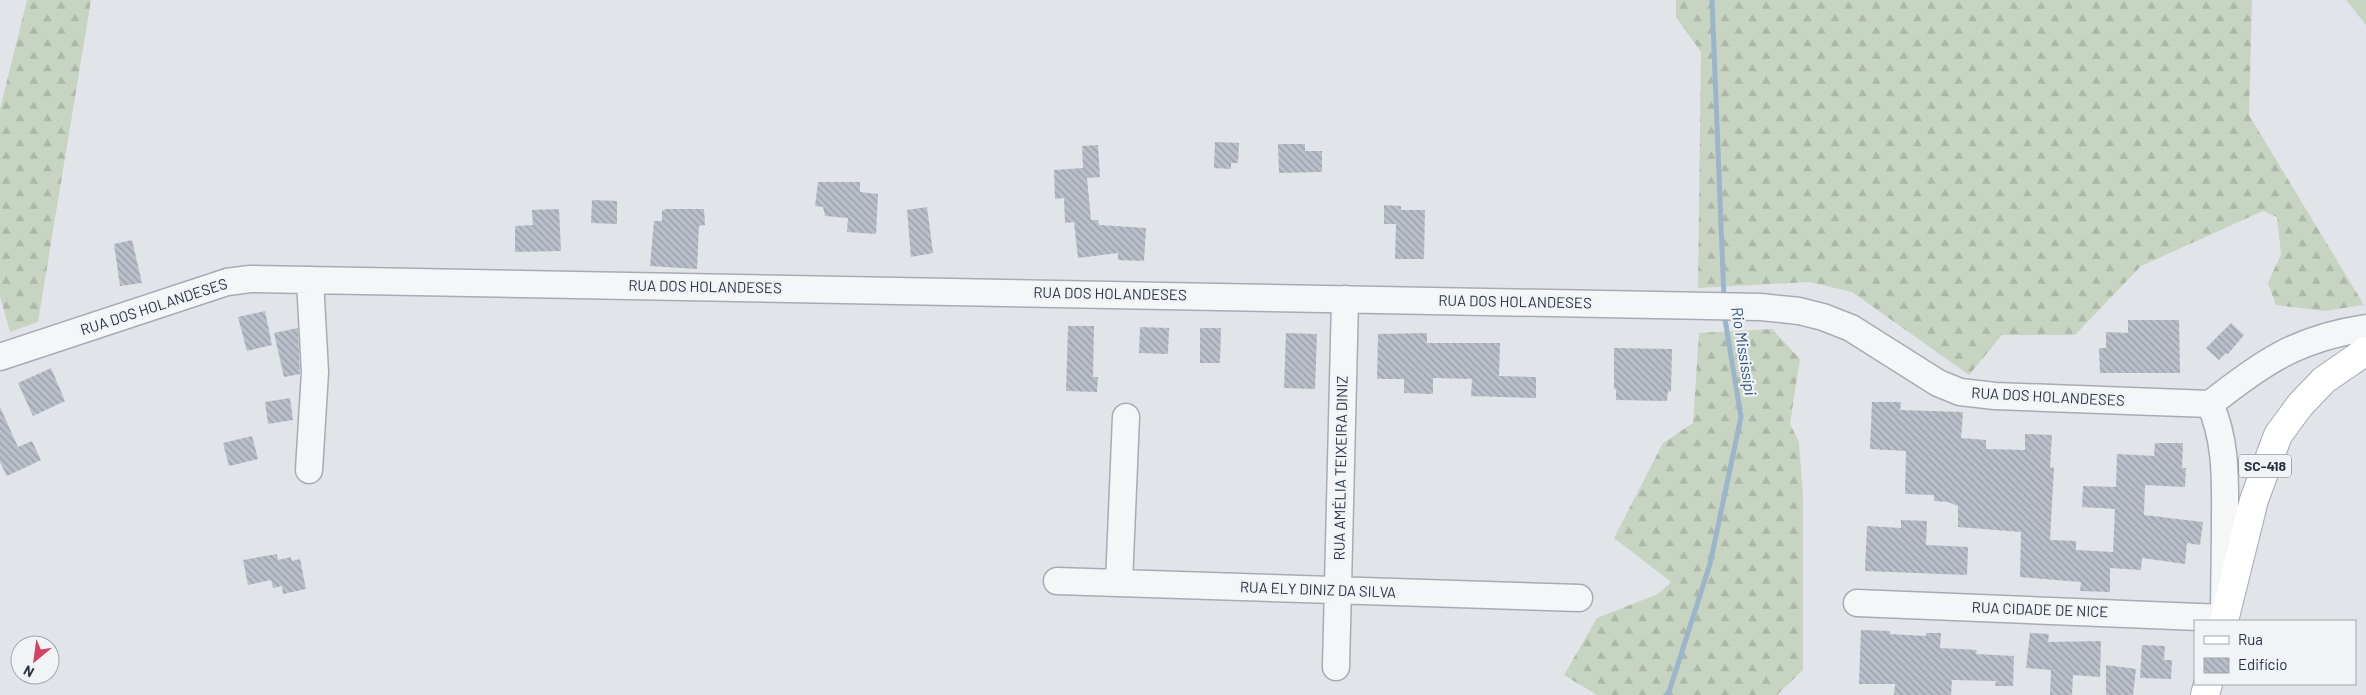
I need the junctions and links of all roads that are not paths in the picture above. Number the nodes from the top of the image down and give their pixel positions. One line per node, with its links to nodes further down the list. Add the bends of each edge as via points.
1 (310, 280): 2 (street, RUA DOS HOLANDESES); 5 (street, RUA DOS HOLANDESES, via 228,282); 8 (street, via 315,372)
2 (1345, 299): 6 (street, RUA DOS HOLANDESES, via 1724,306 1799,311 1851,328 1938,383 1960,392); 11 (street, RUA AMÉLIA TEIXEIRA DINIZ)
3 (2366, 328): 6 (street, via 2334,333 2293,347 2254,369)
4 (2366, 351): 14 (main road, SC-418, via 2324,380 2278,435 2254,500)
5 (0, 357)
6 (2210, 404): 14 (street, via 2218,422 2225,473)
7 (1126, 417): 10 (street)
8 (309, 470)
9 (1057, 581): 10 (street, RUA ELY DINIZ DA SILVA)
10 (1119, 583): 11 (street, RUA ELY DINIZ DA SILVA)
11 (1338, 590): 12 (street, RUA ELY DINIZ DA SILVA); 15 (street, RUA AMÉLIA TEIXEIRA DINIZ)
12 (1579, 598)
13 (1856, 603): 14 (street, RUA CIDADE DE NICE)
14 (2224, 620)
15 (1336, 667)

